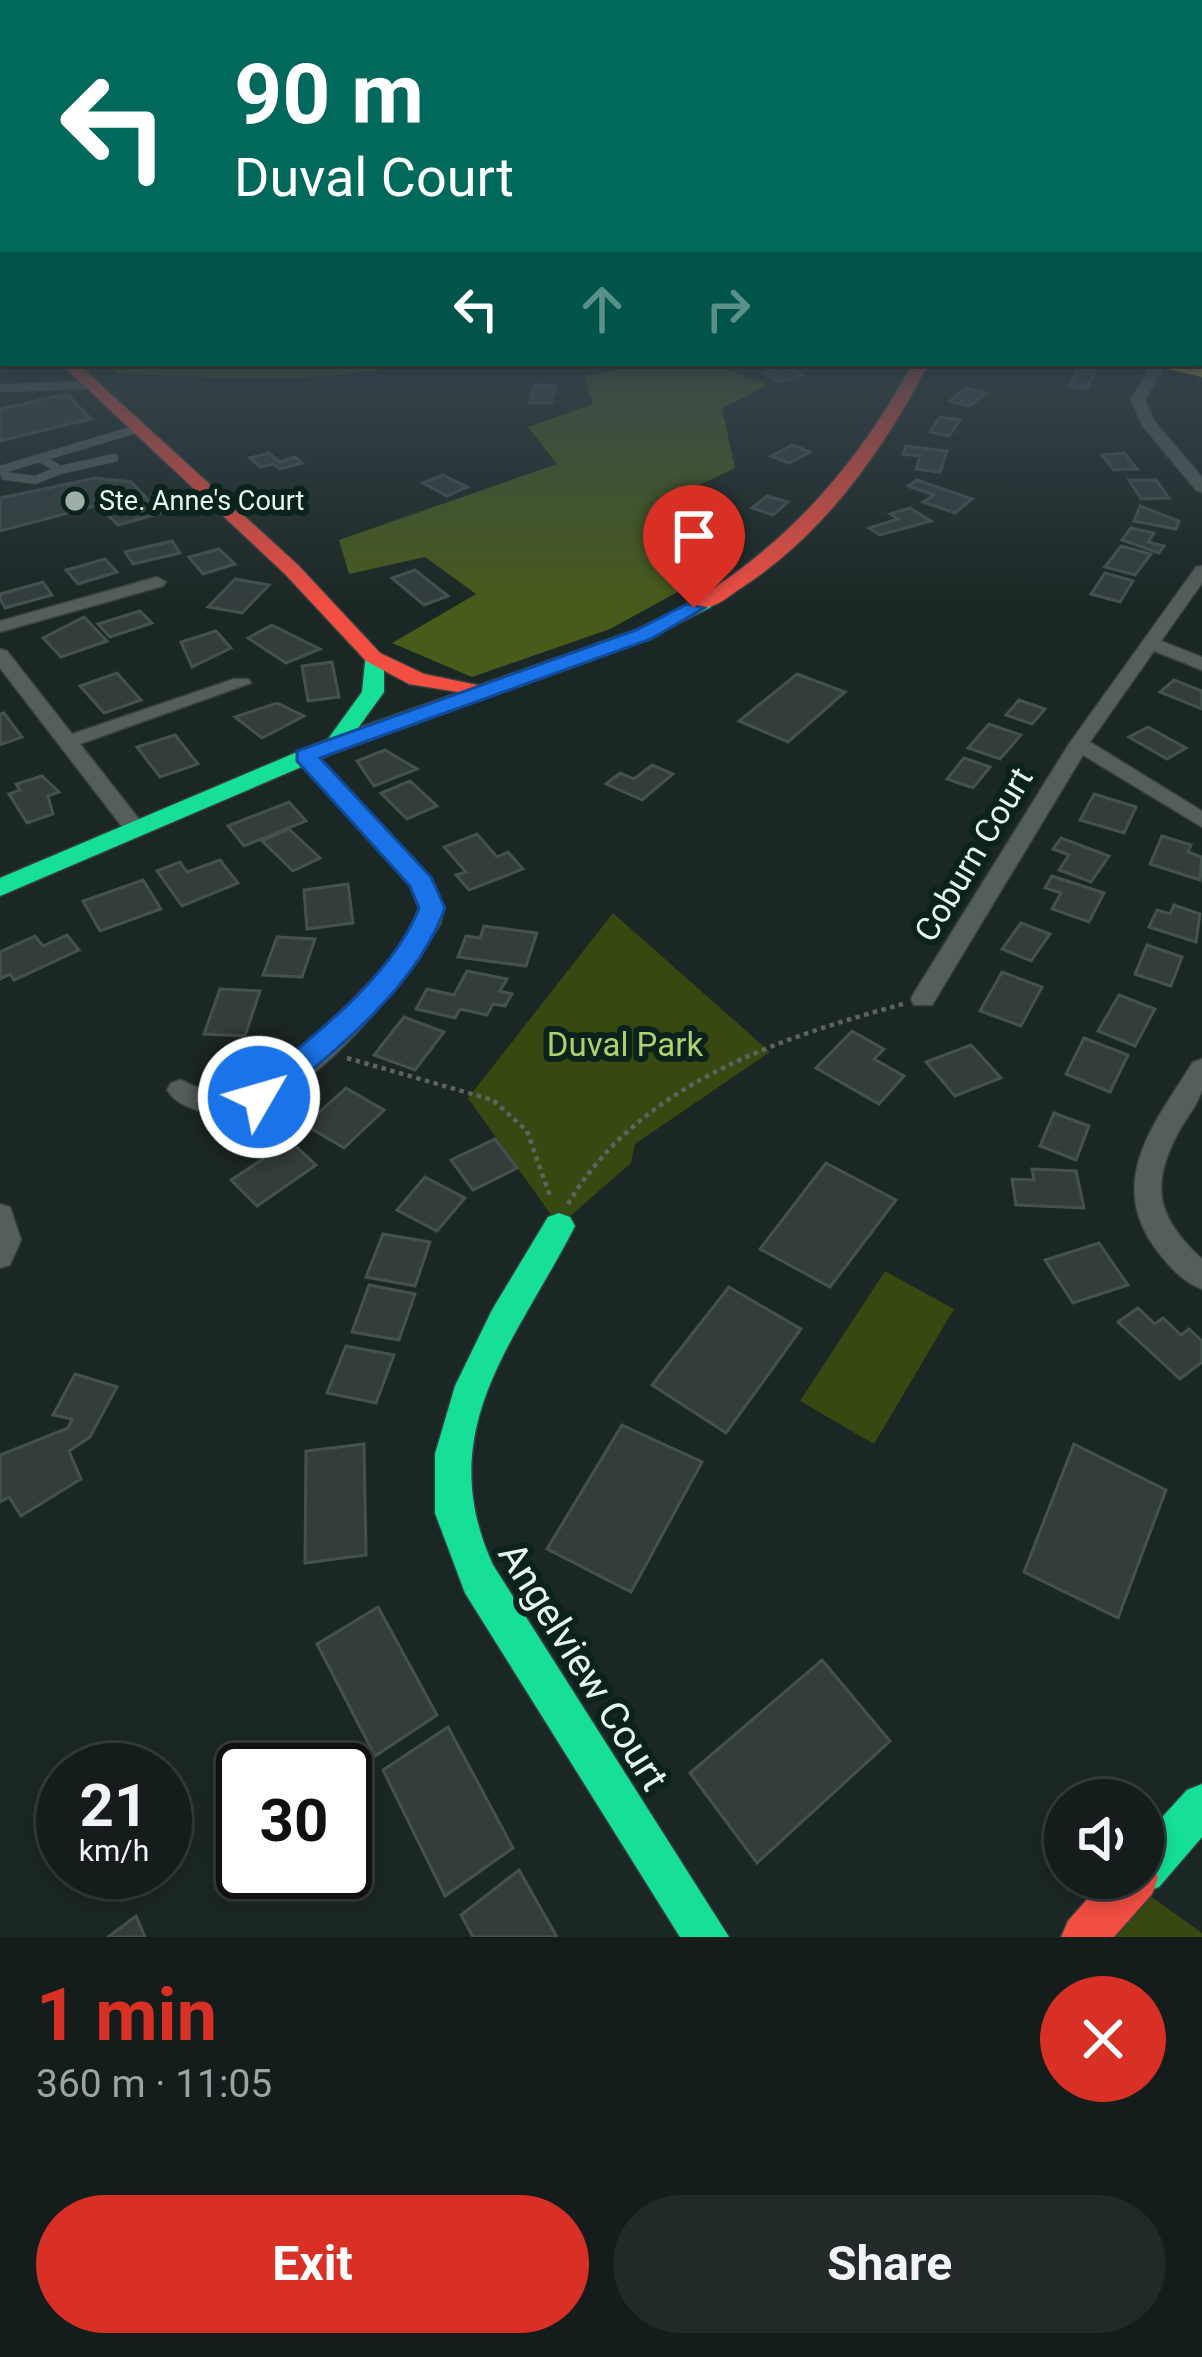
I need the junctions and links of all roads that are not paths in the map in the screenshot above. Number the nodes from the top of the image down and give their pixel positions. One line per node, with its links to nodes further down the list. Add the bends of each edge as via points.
1 (137, 425): 4 (street)
2 (888, 425): 18 (street, via 868,463 804,535 671,622)
3 (1151, 425): 9 (street)
4 (140, 428): 6 (lane); 15 (street)
5 (115, 458): 8 (lane)
6 (41, 459): 7 (lane); 8 (lane)
7 (2, 470): 8 (lane, via 22,480)
8 (60, 470)
9 (1202, 487)
10 (1202, 571): 13 (street, Coburn Court)
11 (157, 582): 12 (street)
12 (0, 627)
13 (1150, 643): 16 (street); 20 (street, Coburn Court)
14 (0, 655): 19 (street)
15 (373, 657): 18 (street, via 417,679); 21 (street, via 373,692)
16 (1202, 664)
17 (242, 683): 19 (street)
18 (480, 692): 21 (street)
19 (65, 743): 24 (street)
20 (1079, 744): 23 (street); 26 (street, Coburn Court)
21 (333, 745): 22 (street)
22 (305, 756): 24 (street); 28 (street, via 422,883 432,908 421,937 319,1050 271,1090 234,1106 209,1106)
23 (1202, 820)
24 (135, 828): 25 (street)
25 (0, 887)
26 (923, 999)
27 (1202, 1070): 32 (street, via 1142,1180 1149,1220)
28 (180, 1090)
29 (0, 1215): 31 (street, via 7,1240)
30 (559, 1226): 36 (street, Angelview Court, via 471,1392 453,1446 460,1536 478,1579)
31 (0, 1256)
32 (1202, 1277)
33 (1202, 1805): 34 (street)
34 (1164, 1848)
35 (1117, 1899): 37 (street)
36 (706, 1937)
37 (1084, 1937)

